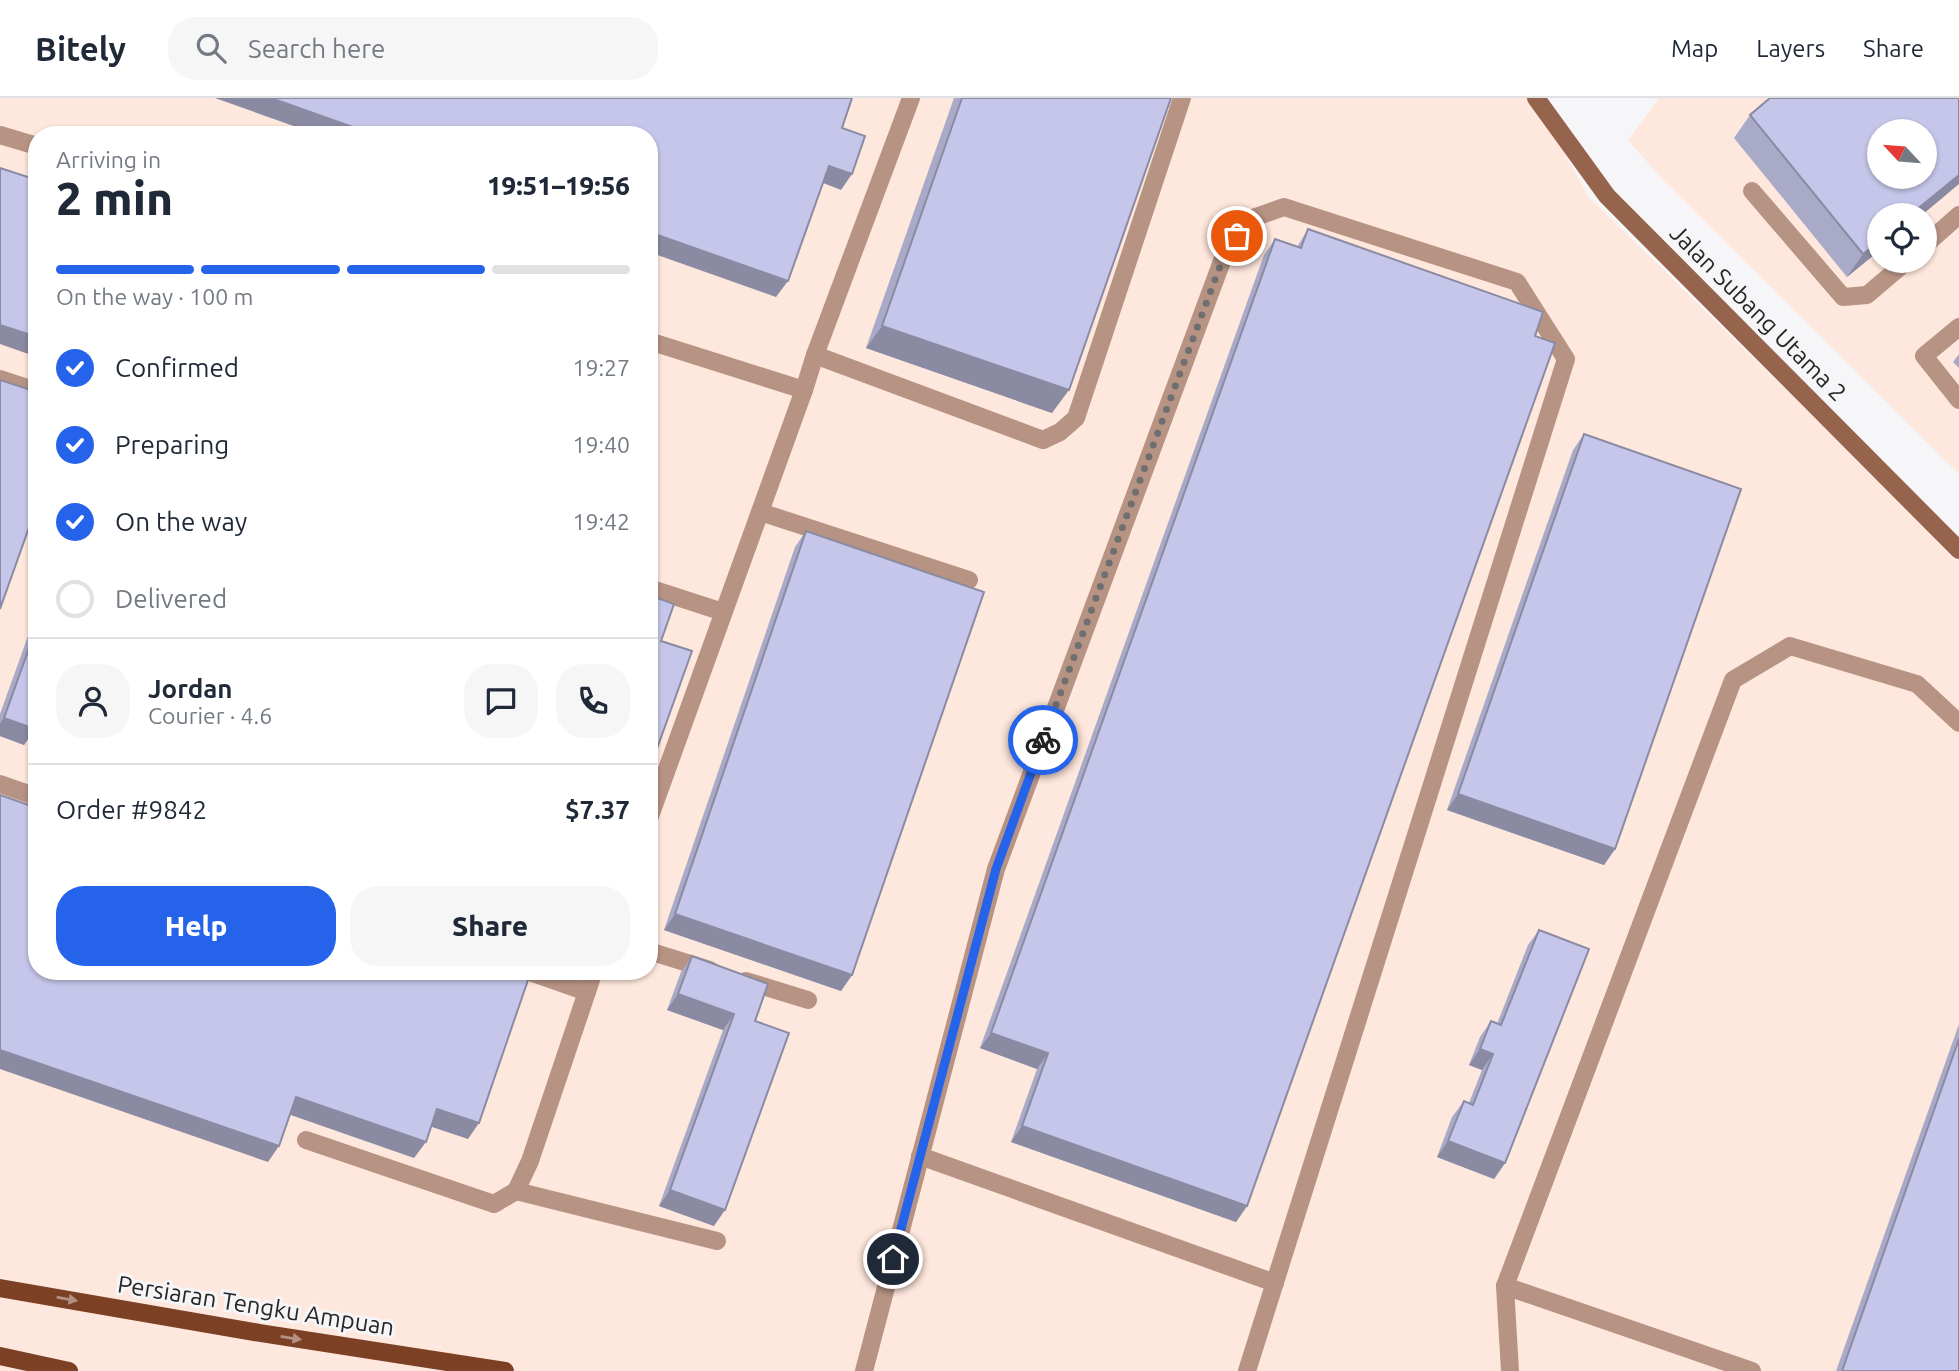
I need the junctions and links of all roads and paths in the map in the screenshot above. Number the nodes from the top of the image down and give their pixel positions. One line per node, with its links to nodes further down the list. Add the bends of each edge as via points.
1 (911, 98): 12 (lane)
2 (1182, 98): 12 (lane, via 1076,418 1060,432 1043,439)
3 (1536, 98): 18 (main road, Jalan Subang Utama 2, via 1607,196)
4 (0, 135): 5 (lane)
5 (28, 143)
6 (1752, 191): 9 (lane, via 1843,297 1867,295)
7 (1959, 215): 8 (lane)
8 (1937, 234)
9 (1893, 273)
10 (1959, 327): 16 (lane, via 1924,356)
11 (658, 344): 15 (lane)
12 (815, 355): 15 (lane)
13 (0, 379): 14 (lane)
14 (28, 388)
15 (804, 390): 17 (lane)
16 (1959, 400)
17 (760, 512): 19 (lane); 21 (lane)
18 (1959, 550)
19 (969, 580)
20 (658, 591): 21 (lane)
21 (723, 612): 25 (lane)
22 (1959, 723): 36 (lane, via 1917,684 1790,646 1733,680)
23 (0, 784): 24 (lane)
24 (28, 794)
25 (658, 794)
26 (658, 954): 30 (lane)
27 (553, 980): 29 (lane)
28 (591, 980): 29 (lane)
29 (587, 992): 33 (lane)
30 (808, 1000)
31 (306, 1140): 33 (lane, via 494,1204)
32 (920, 1156): 35 (lane); 35 (lane, via 996,869 1225,253 1250,219 1284,207 1517,282 1566,359); 41 (lane)
33 (516, 1191): 34 (lane)
34 (717, 1241)
35 (1275, 1283): 42 (lane)
36 (1505, 1286): 43 (lane); 44 (lane)
37 (0, 1287): 40 (main road, Persiaran Tengku Ampuan, one-way to 40)
38 (0, 1356): 39 (main road)
39 (69, 1371)
40 (505, 1371)
41 (864, 1371)
42 (1247, 1371)
43 (1510, 1371)
44 (1752, 1371)

